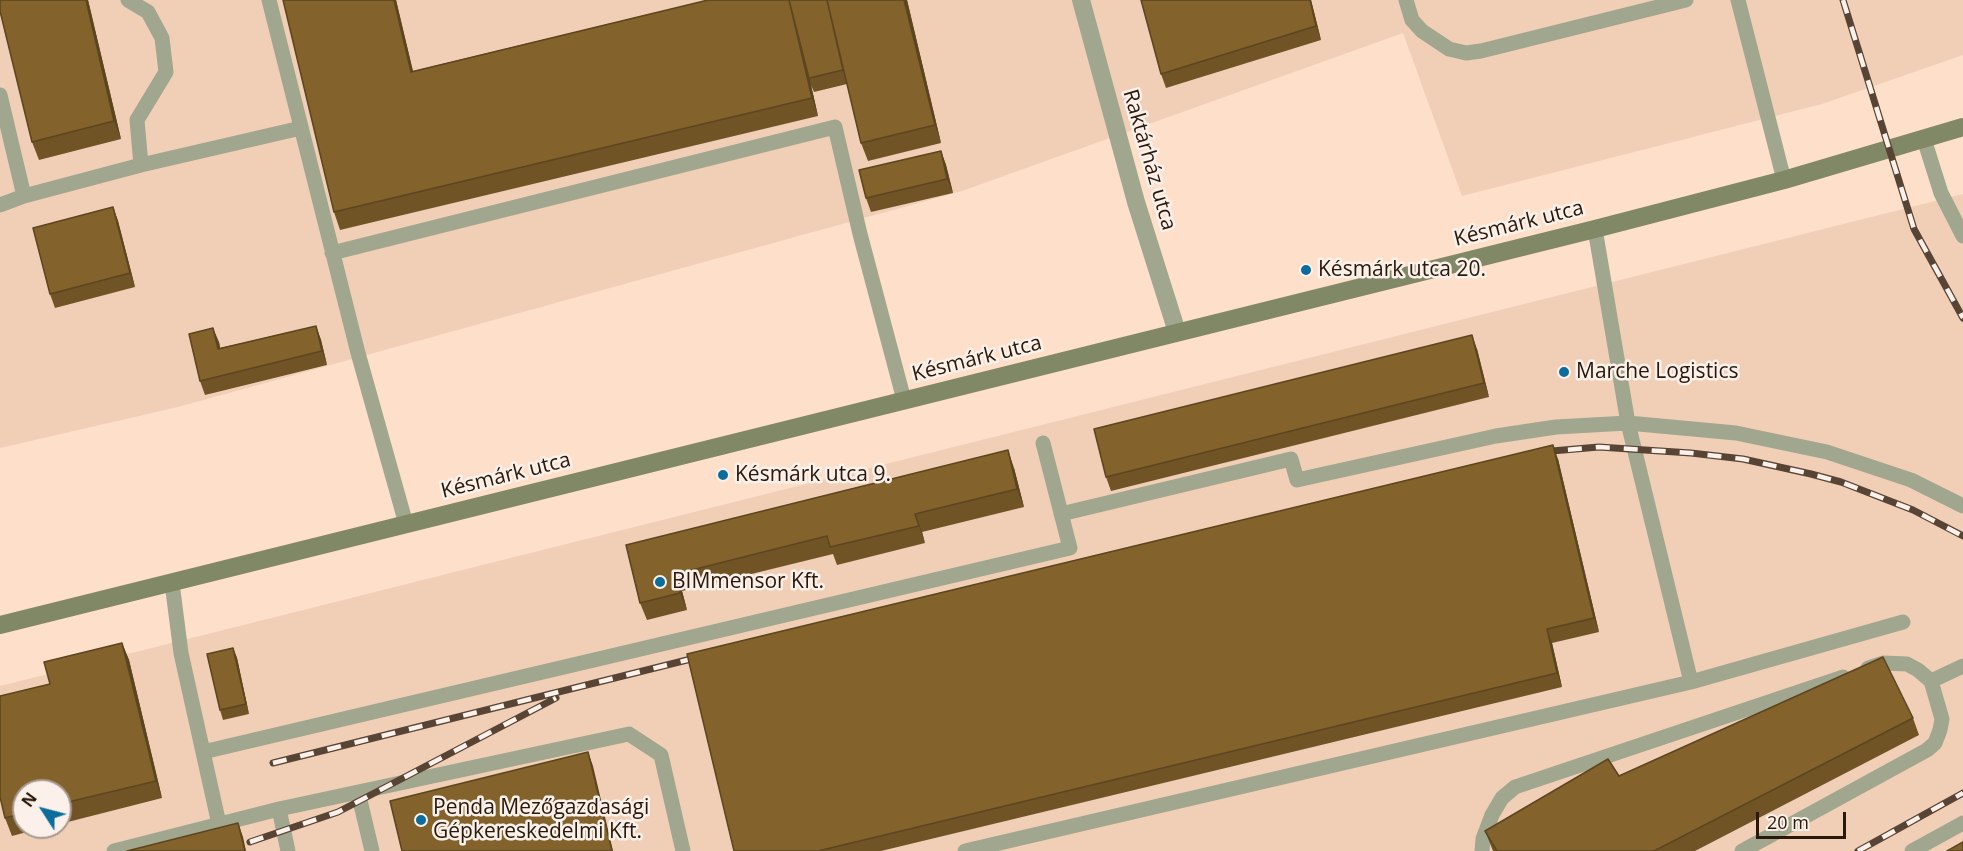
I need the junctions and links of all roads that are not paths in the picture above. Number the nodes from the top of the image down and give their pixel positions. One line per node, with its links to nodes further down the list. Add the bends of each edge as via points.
1 (128, 0): 11 (lane, via 148,12 162,38 166,72 137,120)
2 (269, 0): 9 (lane)
3 (1082, 0): 18 (street, Raktárház utca, via 1136,202)
4 (1406, 0): 5 (lane, via 1412,20 1422,31 1449,49 1466,53)
5 (1686, 0)
6 (1738, 0): 12 (lane)
7 (0, 94): 13 (lane)
8 (1963, 127): 10 (street, Késmárk utca)
9 (301, 128): 11 (lane); 17 (lane)
10 (1924, 139): 12 (street, Késmárk utca); 16 (lane, via 1941,193)
11 (141, 165): 13 (lane)
12 (1784, 180): 15 (street, Késmárk utca)
13 (24, 196): 14 (lane)
14 (0, 205)
15 (1595, 229): 18 (street, Késmárk utca); 20 (lane)
16 (1963, 236)
17 (333, 253): 19 (lane, via 835,127); 24 (lane)
18 (1177, 332): 19 (street, Késmárk utca)
19 (904, 400): 24 (street, Késmárk utca)
20 (1628, 423): 22 (lane, via 1736,433 1827,452 1911,480); 23 (lane, via 1556,427 1496,436 1297,480 1291,459); 30 (lane)
21 (1043, 443): 23 (lane)
22 (1963, 506)
23 (1061, 514): 31 (lane, via 1070,548)
24 (406, 524): 25 (street, Késmárk utca)
25 (172, 583): 27 (street, Késmárk utca); 31 (lane, via 181,653)
26 (1903, 622): 30 (lane)
27 (0, 625)
28 (1963, 666): 29 (lane)
29 (1931, 681): 41 (lane, via 1907,664 1884,663 1515,787 1502,798 1492,815); 42 (lane, via 1942,719 1935,742 1928,750)
30 (1691, 682): 40 (lane)
31 (203, 752): 35 (lane)
32 (358, 792): 33 (lane); 38 (lane); 39 (lane, via 629,734 661,756)
33 (279, 809): 35 (lane); 37 (lane)
34 (1963, 823): 43 (lane)
35 (219, 824): 36 (lane)
36 (114, 851)
37 (288, 851)
38 (372, 851)
39 (683, 851)
40 (965, 851)
41 (1482, 851)
42 (1742, 851)
43 (1912, 851)

